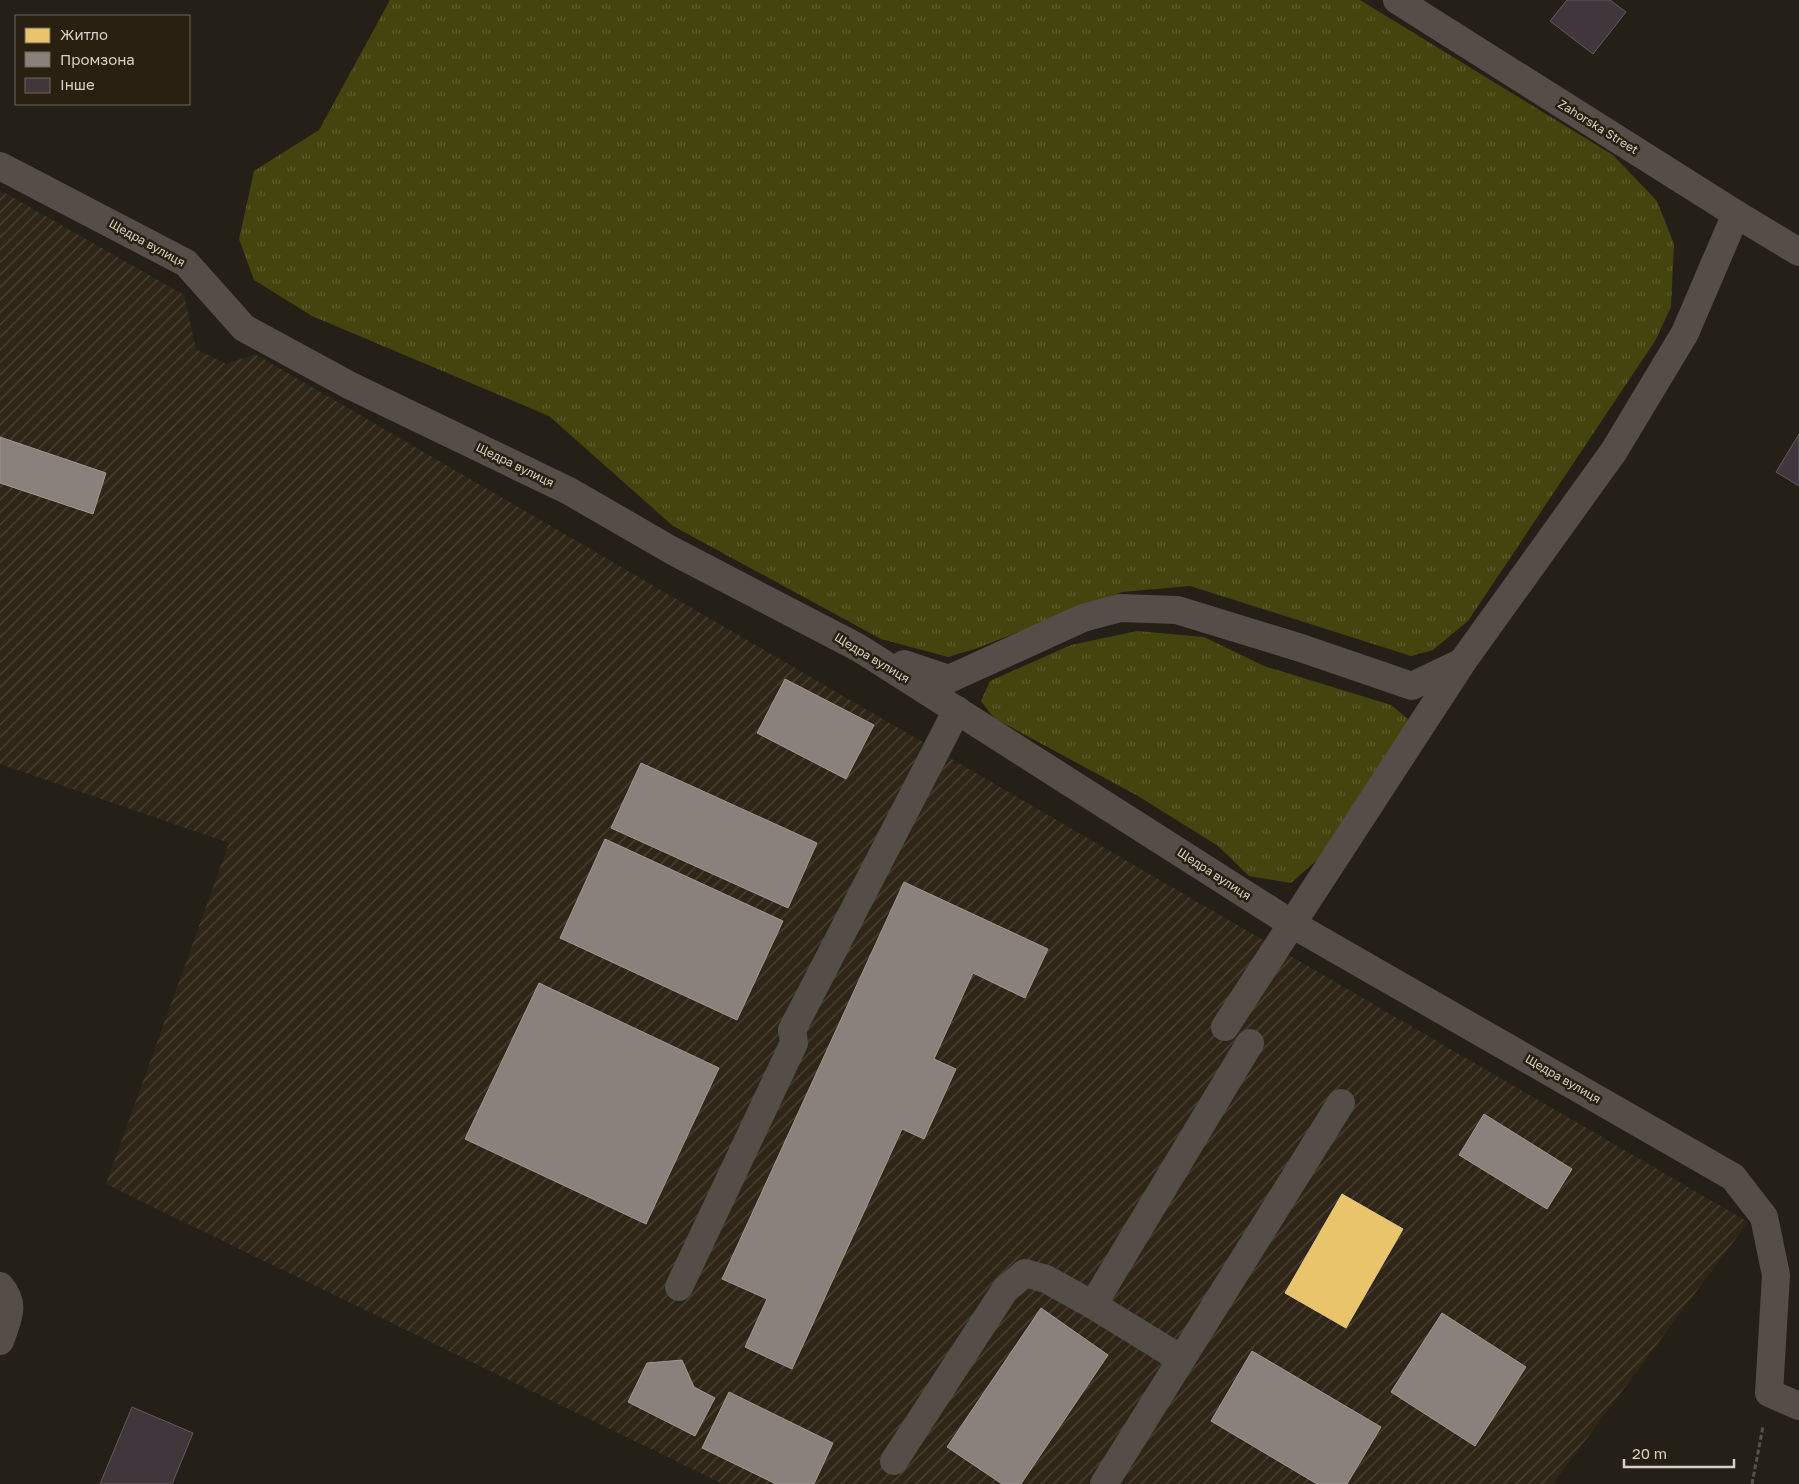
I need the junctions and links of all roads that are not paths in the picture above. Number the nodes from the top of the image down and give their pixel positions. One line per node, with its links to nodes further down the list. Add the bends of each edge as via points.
1 (1397, 0): 3 (street, Zahorska Street)
2 (0, 166): 5 (street, Щедра вулиця, via 186,263 244,328 349,385 568,492)
3 (1736, 214): 4 (street, Zahorska Street); 6 (street, via 1685,333 1619,442)
4 (1799, 252)
5 (859, 648): 6 (street, via 929,674 949,678 1083,618 1120,608 1177,610 1412,686); 7 (street, Щедра вулиця)
6 (1463, 661): 8 (street)
7 (957, 710): 8 (street, Щедра вулиця); 13 (street, via 792,1030 794,1043)
8 (1292, 924): 9 (street); 17 (street, Щедра вулиця, via 1733,1177 1764,1217 1776,1275 1769,1393)
9 (1225, 1027)
10 (1250, 1043): 14 (street)
11 (1341, 1103): 16 (street)
12 (0, 1286): 15 (street, via 8,1295 10,1311)
13 (679, 1287)
14 (1093, 1305): 16 (street); 18 (street, via 1046,1279 1025,1273 1004,1290)
15 (0, 1341)
16 (1181, 1359): 19 (street)
17 (1799, 1406)
18 (894, 1461)
19 (1104, 1484)

